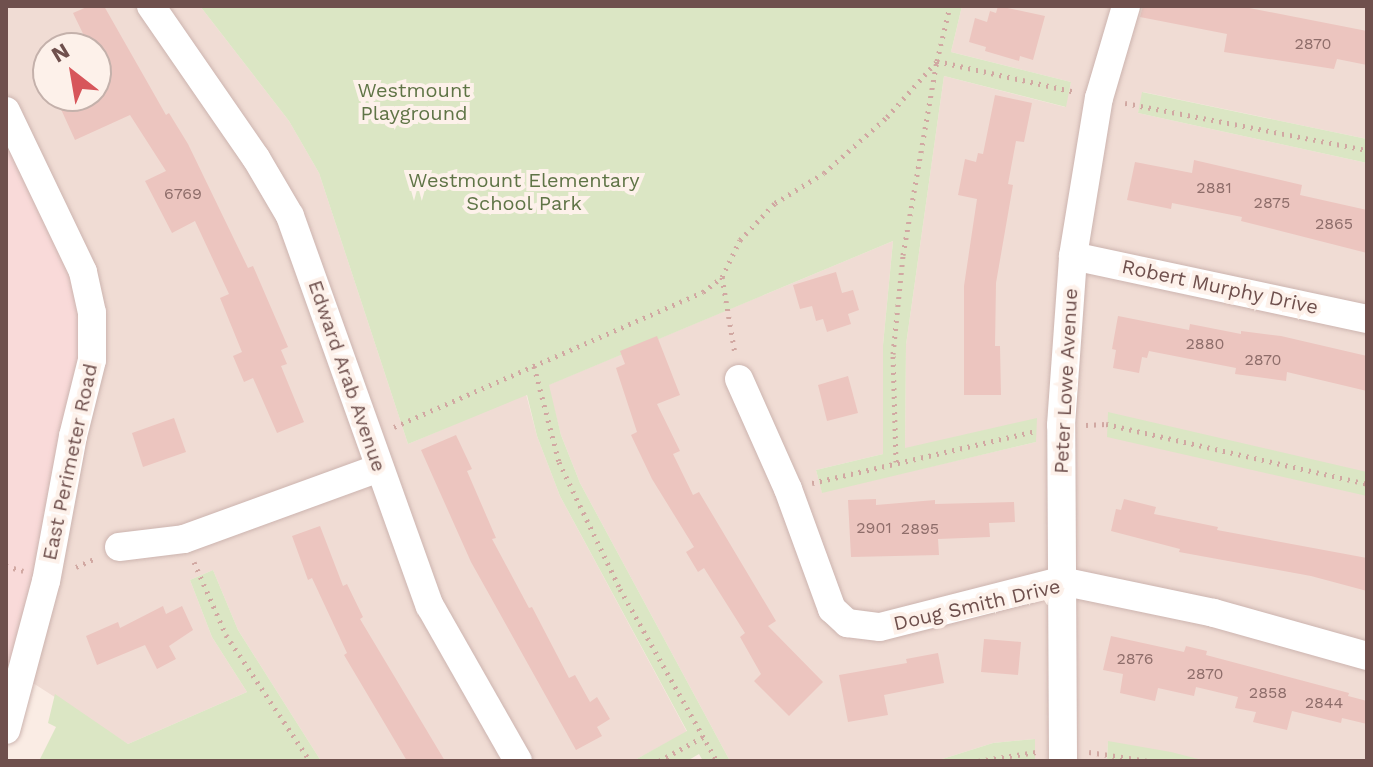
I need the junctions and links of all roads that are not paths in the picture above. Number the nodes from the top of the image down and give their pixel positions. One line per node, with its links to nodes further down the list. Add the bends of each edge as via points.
1 (151, 6): 7 (street, Edward Arab Avenue, via 278,192)
2 (1126, 6): 4 (street, Peter Lowe Avenue, via 1099,98)
3 (6, 111): 11 (street, East Perimeter Road, via 83,272 92,313 92,360 46,581)
4 (1073, 256): 5 (street, Robert Murphy Drive); 9 (street, Peter Lowe Avenue, via 1061,425)
5 (1367, 319)
6 (739, 379): 9 (street, Doug Smith Drive, via 788,489 832,609 847,623 880,627)
7 (379, 468): 8 (street, via 184,539); 13 (street, Edward Arab Avenue, via 430,606)
8 (119, 547)
9 (1061, 581): 10 (street, Doug Smith Drive, via 1214,613); 12 (street, Peter Lowe Avenue)
10 (1367, 656)
11 (6, 730)
12 (1063, 754)
13 (518, 761)

